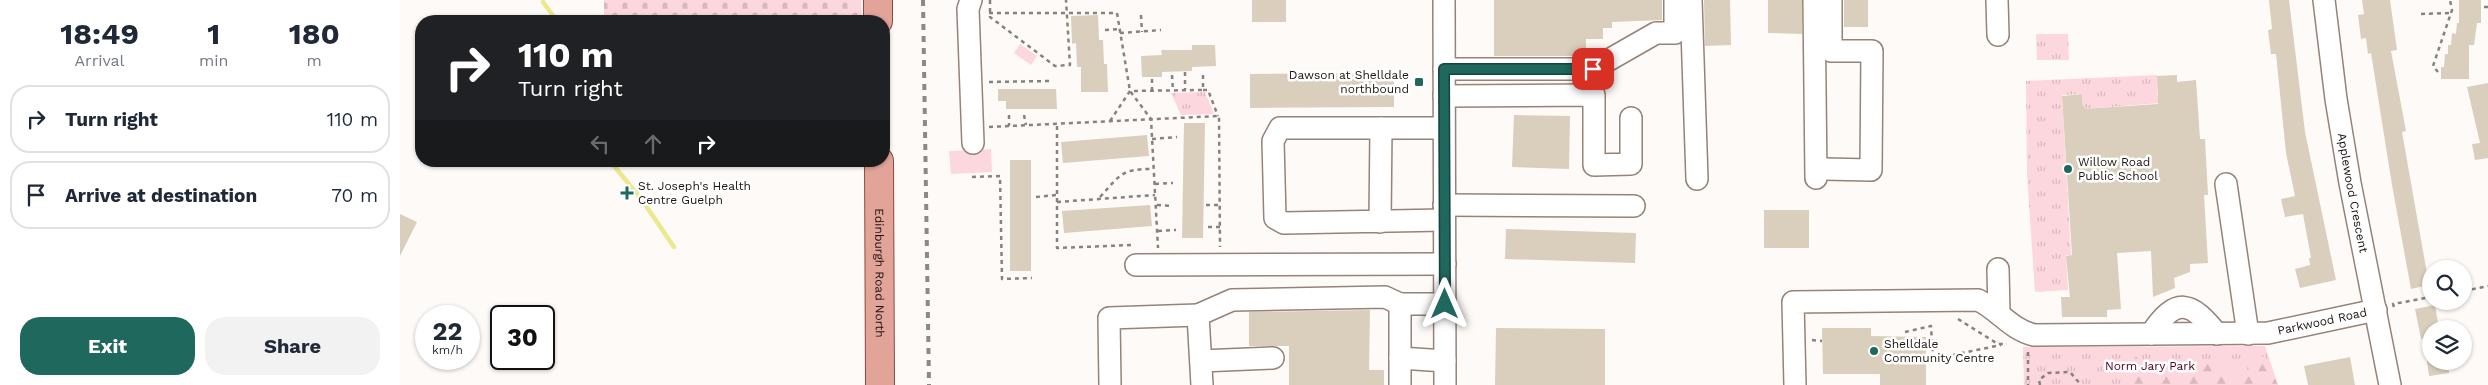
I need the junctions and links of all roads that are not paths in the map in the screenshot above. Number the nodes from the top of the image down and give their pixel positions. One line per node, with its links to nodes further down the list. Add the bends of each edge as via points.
1 (878, 0): 10 (main road)
2 (971, 0): 17 (street, via 968,9)
3 (1444, 0): 12 (street)
4 (1675, 0): 12 (street, via 1675,33 1656,33 1593,69)
5 (1691, 0): 19 (street)
6 (1814, 0): 7 (street, via 1820,174 1872,170 1872,51 1831,51)
7 (1831, 0)
8 (1997, 0): 11 (street)
9 (2324, 0): 29 (street, Applewood Crescent, via 2338,108)
10 (878, 15)
11 (1998, 35)
12 (1444, 69): 13 (street)
13 (1444, 96): 14 (street, via 1594,96 1594,165 1631,164); 16 (street)
14 (1631, 118)
15 (1381, 128): 16 (street); 23 (street); 23 (street, via 1280,128 1272,141 1275,218 1284,223)
16 (1444, 128): 22 (street)
17 (972, 135)
18 (879, 167): 37 (main road, Edinburgh Road North)
19 (1698, 179)
20 (2226, 184): 32 (street)
21 (1634, 206): 22 (street)
22 (1444, 212): 23 (street); 25 (street)
23 (1380, 222)
24 (1134, 255): 25 (street, via 1159,265)
25 (1445, 264): 28 (street)
26 (1998, 269): 30 (street)
27 (1400, 304): 28 (street); 31 (street, via 1385,297 1232,300); 34 (street)
28 (1445, 304): 36 (street)
29 (2385, 307): 32 (street, Parkwood Road); 43 (street, Applewood Crescent)
30 (1999, 314): 32 (street, Parkwood Road, via 2015,329 2034,335); 42 (street, Parkwood Road, via 1978,300 1793,302)
31 (1198, 315): 35 (street); 38 (street, via 1109,318)
32 (2258, 333)
33 (1273, 358): 35 (street)
34 (1400, 358): 36 (street); 40 (street)
35 (1200, 361): 39 (street)
36 (1445, 361): 41 (street)
37 (880, 385)
38 (1110, 385)
39 (1202, 385)
40 (1400, 385)
41 (1445, 385)
42 (1795, 385)
43 (2390, 385)

